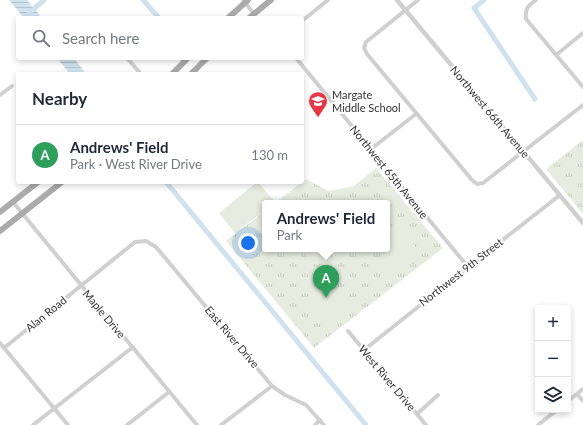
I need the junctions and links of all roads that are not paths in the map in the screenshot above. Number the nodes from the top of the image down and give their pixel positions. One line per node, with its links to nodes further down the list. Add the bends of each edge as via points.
1 (271, 0): 9 (main road)
2 (328, 0): 10 (street)
3 (397, 0): 7 (street, Northwest 66th Avenue)
4 (418, 0): 7 (street)
5 (536, 0): 12 (street, via 528,6 525,12 526,19)
6 (245, 1): 8 (main road); 9 (street)
7 (406, 10): 24 (street, via 366,42 364,48 366,54); 26 (street, Northwest 66th Avenue)
8 (230, 16)
9 (252, 16)
10 (304, 19)
11 (583, 33): 12 (street)
12 (556, 55): 21 (street)
13 (130, 60): 17 (street)
14 (186, 60): 18 (main road)
15 (204, 60): 19 (main road)
16 (298, 60): 25 (street, Northwest 65th Avenue)
17 (139, 72)
18 (174, 72)
19 (193, 72)
20 (12, 86): 22 (street)
21 (583, 88)
22 (0, 95)
23 (583, 105): 26 (street)
24 (416, 114): 25 (street); 26 (street, via 477,184 483,183)
25 (371, 149): 36 (street, Northwest 65th Avenue)
26 (523, 152): 29 (street, Northwest 66th Avenue)
27 (36, 184): 30 (main road)
28 (60, 184): 32 (main road)
29 (560, 195): 33 (street, Northwest 66th Avenue); 36 (street, Northwest 9th Street)
30 (13, 202): 31 (main road); 32 (street, Maple Drive)
31 (0, 212)
32 (22, 214): 34 (main road); 37 (street, Maple Drive)
33 (583, 223)
34 (0, 231)
35 (146, 241): 37 (street, Alan Road, via 135,242); 43 (street, East River Drive, via 156,247)
36 (468, 267): 42 (street, Northwest 9th Street)
37 (81, 285): 40 (street, Alan Road); 41 (street, Maple Drive)
38 (348, 331): 42 (street, West River Drive)
39 (0, 343): 40 (street)
40 (4, 348): 50 (street)
41 (132, 348): 45 (street, Maple Drive); 50 (street)
42 (364, 350): 52 (street, West River Drive)
43 (272, 386): 53 (street, East River Drive, via 306,405); 58 (street)
44 (583, 390): 46 (street)
45 (169, 392): 56 (street); 57 (street, Maple Drive)
46 (577, 394): 48 (street); 49 (street)
47 (438, 395): 52 (street)
48 (571, 399)
49 (583, 401)
50 (54, 408): 54 (street); 55 (street)
51 (553, 413): 62 (street)
52 (417, 414): 61 (street, West River Drive)
53 (320, 420): 59 (street); 60 (street, East River Drive)
54 (33, 425)
55 (68, 425)
56 (127, 425)
57 (197, 425)
58 (221, 425)
59 (315, 425)
60 (324, 425)
61 (426, 425)
62 (538, 425)

